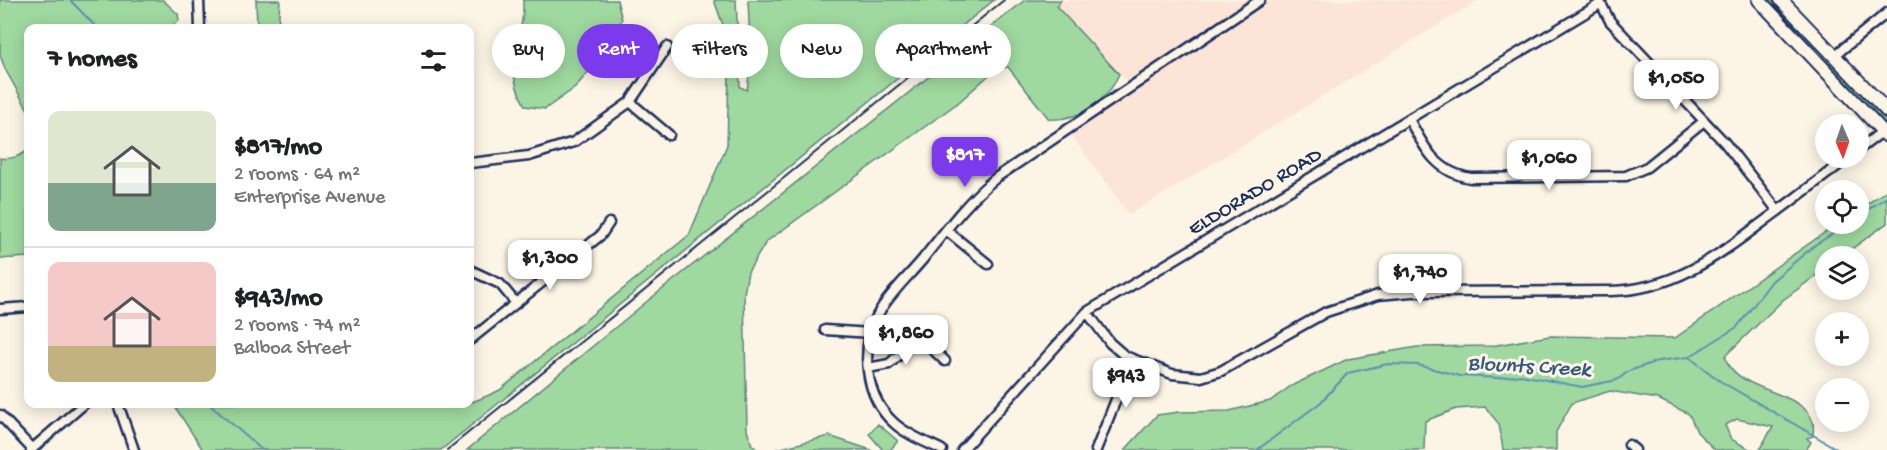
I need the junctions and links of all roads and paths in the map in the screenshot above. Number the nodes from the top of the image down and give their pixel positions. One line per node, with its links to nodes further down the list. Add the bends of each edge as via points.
1 (199, 0): 7 (street)
2 (1260, 0): 21 (street, via 997,177)
3 (1759, 0): 14 (highway)
4 (1781, 0): 9 (highway)
5 (1600, 2): 12 (street, ELDORADO ROAD); 13 (street, via 1610,21)
6 (1887, 13): 9 (street)
7 (200, 24)
8 (667, 47): 10 (street)
9 (1834, 56): 11 (highway)
10 (630, 102): 15 (street); 17 (street, via 590,133 560,148)
11 (1887, 111)
12 (1409, 119): 13 (street, via 1437,163 1451,173 1471,178 1626,176 1647,167); 27 (street, ELDORADO ROAD)
13 (1704, 121): 19 (street, via 1745,166)
14 (1885, 134): 16 (street)
15 (669, 135)
16 (1869, 143)
17 (474, 163)
18 (1835, 168): 19 (street)
19 (1778, 211): 31 (street, via 1713,260 1678,278 1642,289 1395,293 1358,300 1326,312 1212,374 1180,376)
20 (609, 223): 24 (street, via 601,235)
21 (946, 230): 22 (street); 29 (street, via 884,305)
22 (988, 264)
23 (474, 272): 24 (street, via 500,284)
24 (515, 302): 30 (street)
25 (24, 307): 26 (street)
26 (0, 309)
27 (1088, 312): 31 (street, via 1110,343); 40 (street, ELDORADO ROAD)
28 (825, 330): 29 (street)
29 (871, 333): 33 (street)
30 (474, 337)
31 (1132, 358): 41 (street)
32 (945, 360): 33 (street, via 924,341 916,340 889,364)
33 (868, 368): 39 (street, via 874,393 889,418 903,431)
34 (79, 408): 37 (street)
35 (119, 408): 38 (street)
36 (0, 415): 37 (street)
37 (32, 450)
38 (134, 450)
39 (942, 450)
40 (962, 450)
41 (1096, 450)

